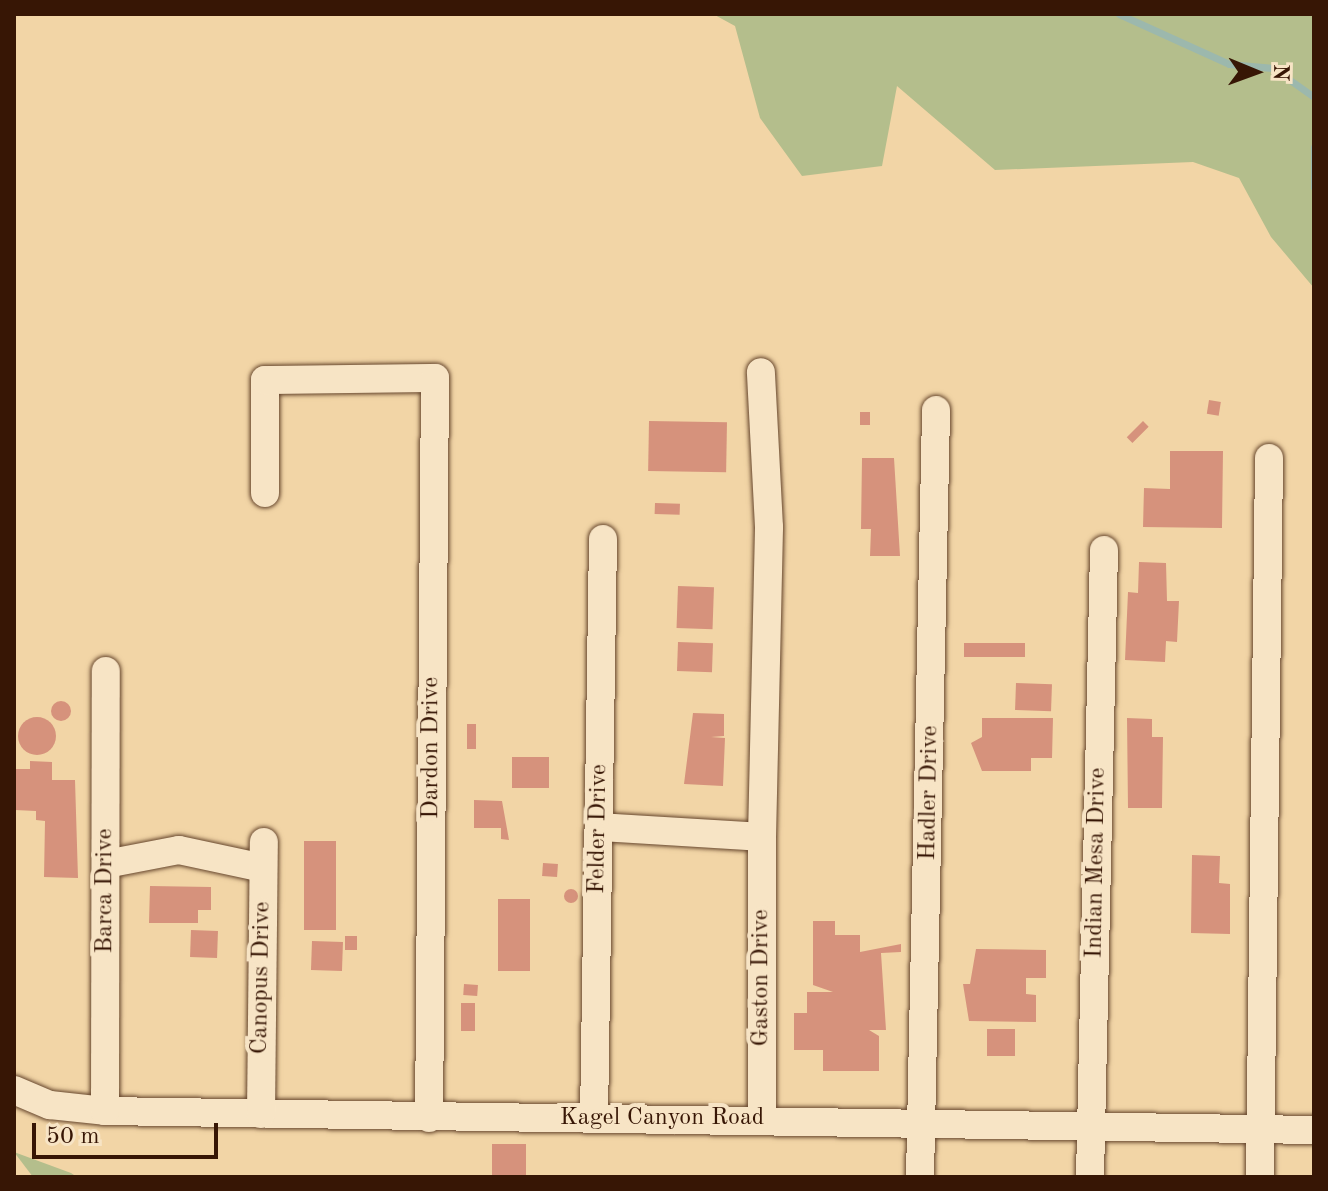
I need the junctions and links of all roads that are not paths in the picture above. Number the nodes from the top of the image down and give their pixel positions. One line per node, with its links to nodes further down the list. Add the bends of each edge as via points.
1 (761, 372): 9 (street, Gaston Drive, via 769,527)
2 (936, 410): 17 (street, Hadler Drive)
3 (1269, 458): 19 (street)
4 (265, 493): 14 (street, Dardon Drive, via 265,380 435,378)
5 (603, 539): 8 (street, Felder Drive)
6 (1104, 550): 18 (street, Indian Mesa Drive)
7 (106, 671): 10 (street, Barca Drive)
8 (599, 827): 9 (street); 15 (street, Felder Drive)
9 (762, 837): 16 (street, Gaston Drive)
10 (106, 864): 12 (street, Barca Drive); 13 (street, Canopus Drive, via 179,850 264,855)
11 (14, 1090): 12 (street, Kagel Canyon Road, via 50,1105)
12 (105, 1111): 13 (street, Kagel Canyon Road)
13 (261, 1114): 14 (street, Kagel Canyon Road)
14 (429, 1118): 15 (street, Kagel Canyon Road)
15 (594, 1119): 16 (street, Kagel Canyon Road)
16 (762, 1119): 17 (street, Kagel Canyon Road)
17 (924, 1120): 18 (street, Kagel Canyon Road); 21 (street, Hadler Drive)
18 (1091, 1126): 19 (street, Kagel Canyon Road); 22 (street, Indian Mesa Drive)
19 (1260, 1130): 20 (street, Kagel Canyon Road); 23 (street)
20 (1314, 1130)
21 (920, 1177)
22 (1090, 1177)
23 (1260, 1177)

